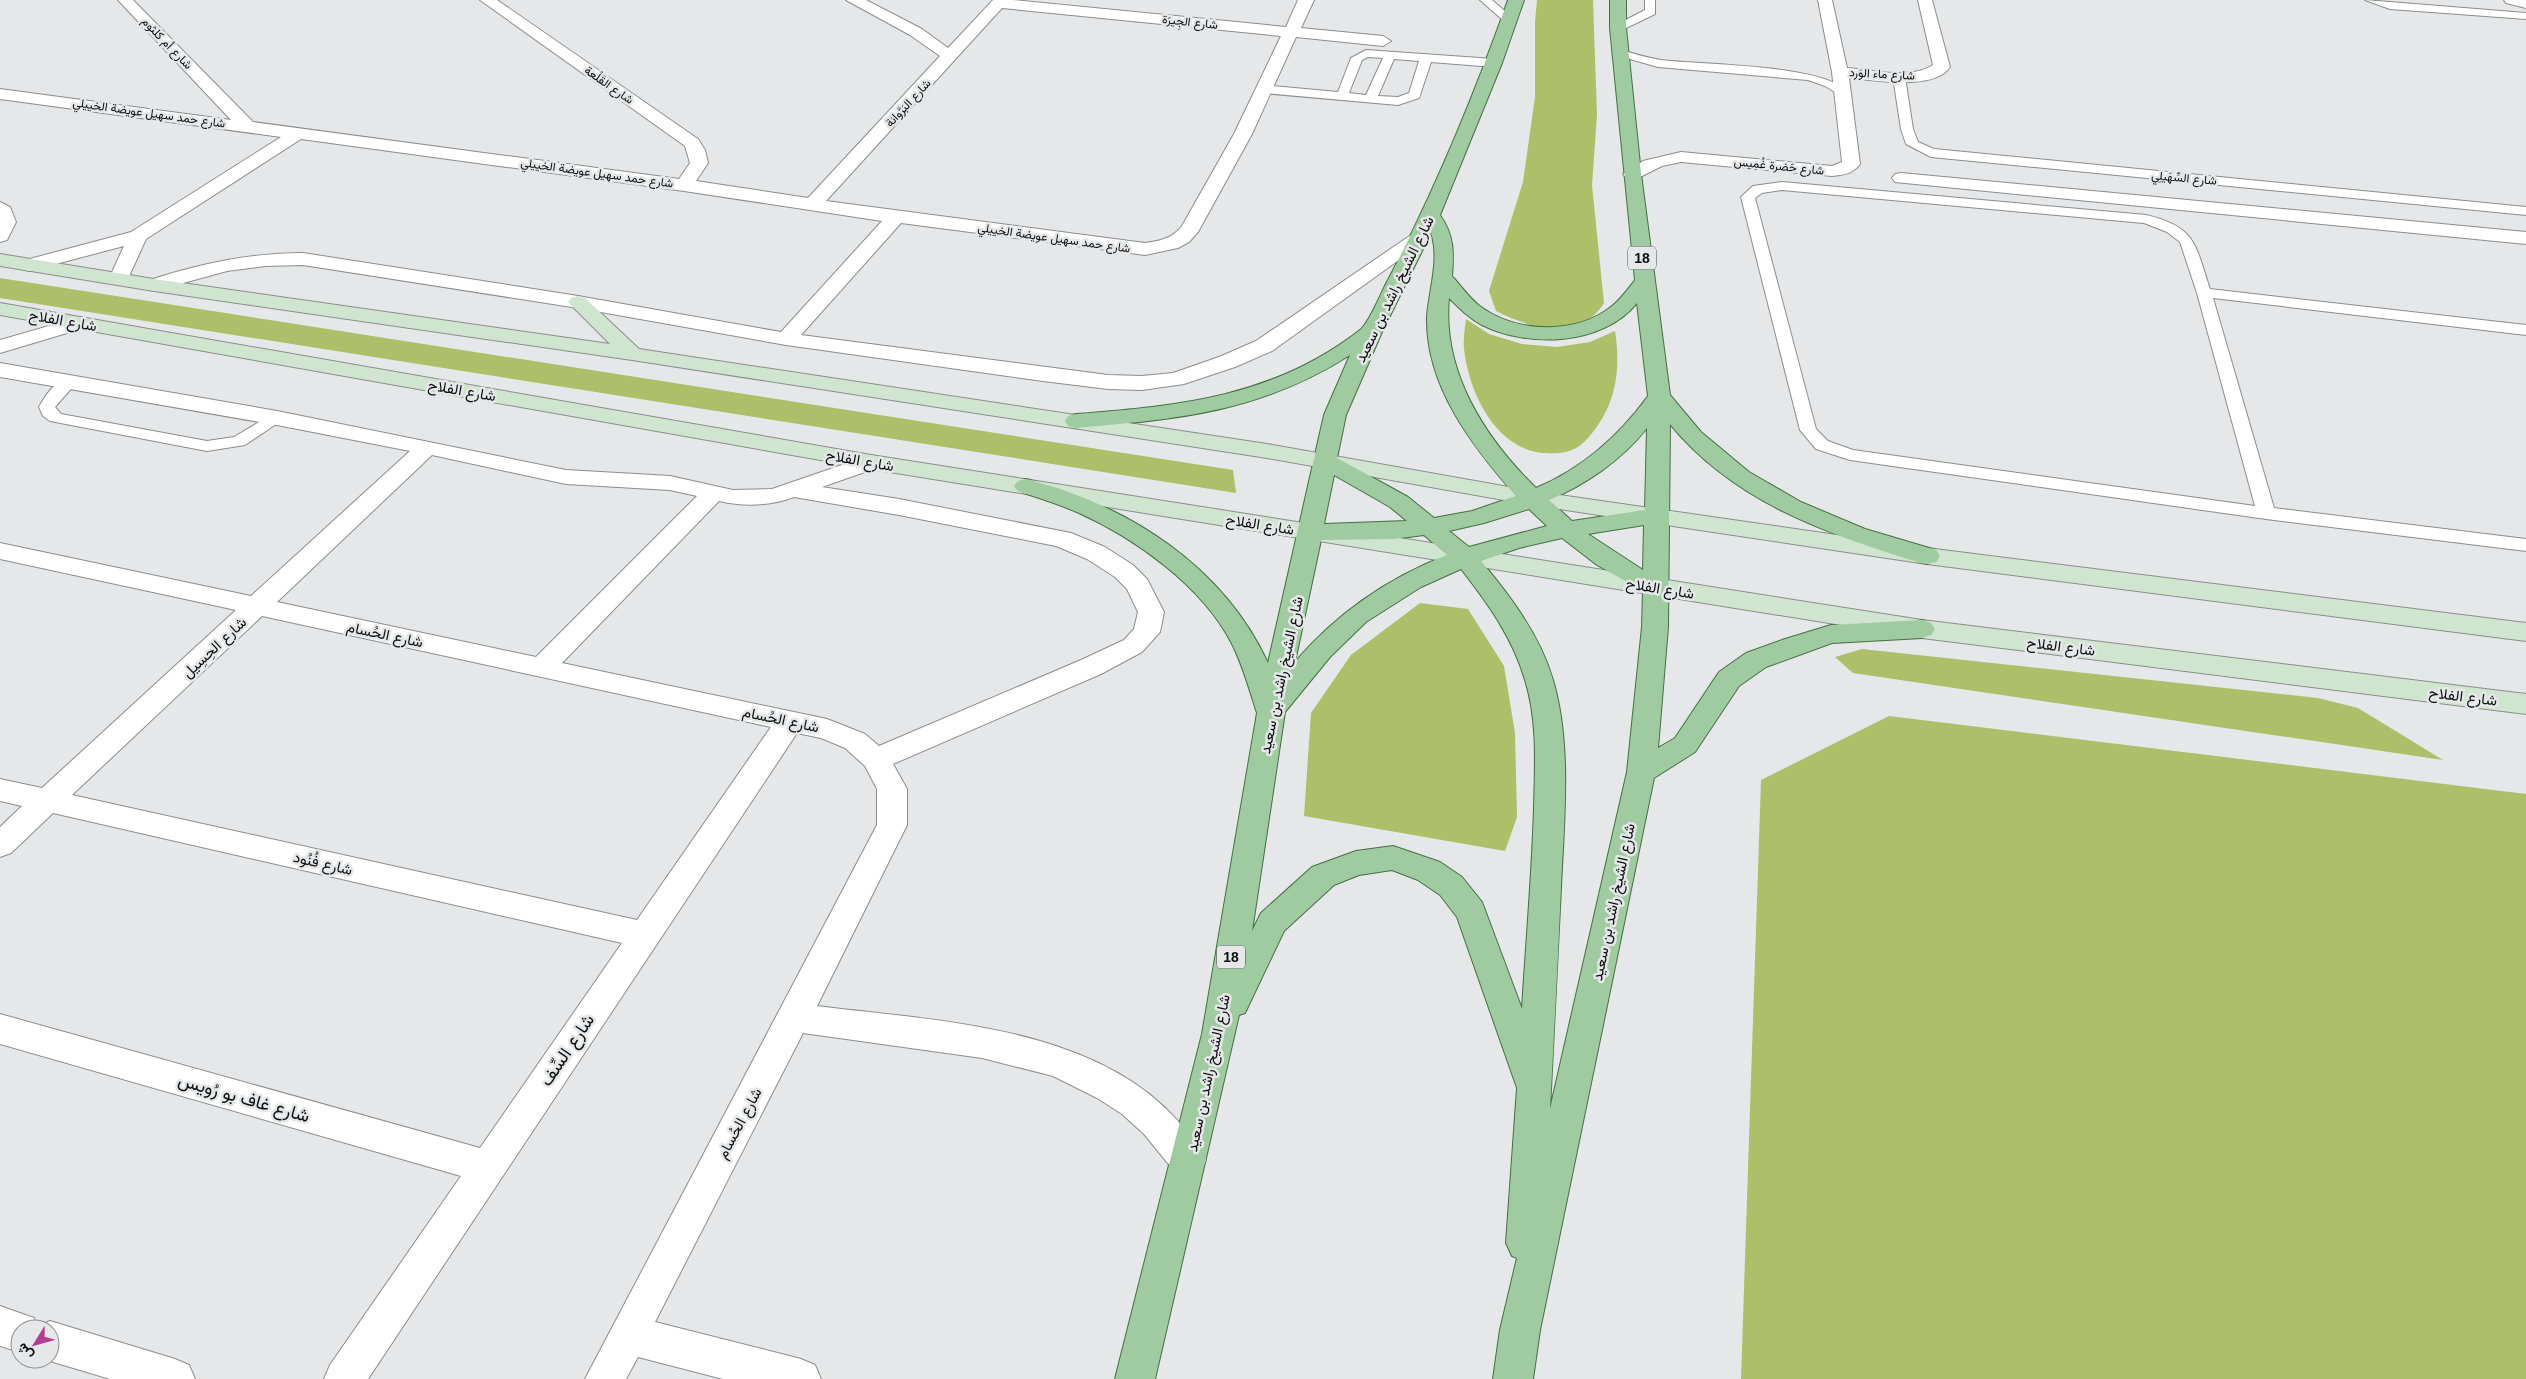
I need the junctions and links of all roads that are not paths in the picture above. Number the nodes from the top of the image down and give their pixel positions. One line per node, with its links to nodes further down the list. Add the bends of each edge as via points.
1 (126, 0): 28 (street, شارع أم كلثوم)
2 (487, 0): 39 (street, شارع القَلْعة, via 692,143 699,163)
3 (854, 0): 18 (street)
4 (1306, 0): 19 (street, شارع حمد سهيل عويضة الخييلي)
5 (1485, 0): 16 (lane)
6 (1516, 0): 16 (main road, شارع الشيخ راشد بن سعيد / 18)
7 (1618, 0): 17 (main road, شارع الشيخ راشد بن سعيد / 18)
8 (1650, 0): 17 (lane, via 1651,12)
9 (1825, 0): 26 (street, شارع حَضرة غُمِيس)
10 (1925, 0): 27 (street, شارع ماء الوَرد, via 1942,67 1936,73)
11 (2370, 0): 15 (lane, via 2390,6)
12 (2511, 0): 14 (street)
13 (1000, 2): 19 (street, شارع الجِيرَة); 20 (street, شارع البَرَّوانة)
14 (2526, 3)
15 (2526, 16)
16 (1509, 20): 25 (main road, شارع الشيخ راشد بن سعيد / 18)
17 (1618, 28): 22 (main road, شارع الشيخ راشد بن سعيد / 18)
18 (916, 32): 20 (street, via 942,36); 23 (street)
19 (1290, 32): 21 (street, شارع الجِيرَة); 29 (street, شارع حمد سهيل عويضة الخييلي)
20 (970, 34): 23 (street, شارع البَرَّوانة)
21 (1387, 47): 24 (lane); 32 (lane, via 1359,56); 33 (lane)
22 (1620, 53): 30 (lane, via 1658,63 1809,77); 37 (main road, شارع الشيخ راشد بن سعيد / 18)
23 (950, 56): 40 (street, شارع البَرَّوانة)
24 (1426, 57): 25 (lane); 33 (lane, via 1412,98)
25 (1494, 63): 43 (main road, شارع الشيخ راشد بن سعيد / 18)
26 (1840, 72): 27 (street, شارع ماء الوَرد); 30 (street, شارع حَضرة غُمِيس)
27 (1899, 77): 42 (lane, شارع السِّهَيلِي, via 1912,144 1931,153)
28 (208, 86): 34 (street, via 184,97); 35 (street, شارع أم كلثوم)
29 (1263, 89): 32 (lane); 44 (street, شارع حمد سهيل عويضة الخييلي, via 1191,228 1180,240 1170,244 1145,250 1132,249)
30 (1843, 93): 37 (street, شارع حَضرة غُمِيس, via 1851,164 1842,170 1681,157 1662,159)
31 (0, 94): 34 (street, شارع حمد سهيل عويضة الخييلي)
32 (1342, 96): 33 (lane)
33 (1371, 98)
34 (138, 110): 35 (street, شارع حمد سهيل عويضة الخييلي)
35 (247, 126): 36 (street, شارع حمد سهيل عويضة الخييلي)
36 (297, 134): 39 (street, شارع حمد سهيل عويضة الخييلي); 46 (street)
37 (1632, 174): 53 (main road, شارع الشيخ راشد بن سعيد / 18)
38 (1901, 178): 47 (street)
39 (684, 184): 40 (street, شارع حمد سهيل عويضة الخييلي)
40 (814, 204): 44 (street, شارع حمد سهيل عويضة الخييلي)
41 (0, 208): 45 (street, via 8,219)
42 (2526, 211)
43 (1431, 215): 48 (main road, شارع الشيخ راشد بن سعيد / 18); 51 (main road, via 1445,243)
44 (896, 217): 61 (street)
45 (0, 236)
46 (138, 236): 50 (street); 52 (street)
47 (2526, 238)
48 (1418, 239): 60 (main road, شارع الشيخ راشد بن سعيد / 18); 61 (street, via 1264,346 1176,379 1108,382)
49 (0, 260): 50 (main road)
50 (29, 265): 52 (main road)
51 (1442, 277): 53 (main road, via 1474,311 1502,325 1541,333 1580,331 1597,324 1619,311); 75 (main road, via 1437,308 1449,376 1466,414 1492,452)
52 (119, 279): 54 (main road)
53 (1644, 282): 66 (main road, شارع الشيخ راشد بن سعيد / 18)
54 (154, 285): 56 (street, via 215,266 276,258 303,259); 63 (main road)
55 (2204, 293): 59 (lane); 76 (lane); 76 (lane, via 2186,240 2172,229 2146,220 1782,186 1758,189 1748,197 1808,430 1822,445 1850,455)
56 (578, 302): 61 (street); 63 (main road)
57 (0, 309): 58 (main road, شارع الفلاح)
58 (80, 323): 62 (street); 71 (main road, شارع الفلاح)
59 (2526, 330)
60 (1371, 332): 68 (main road, via 1316,366 1258,393 1178,412); 70 (main road, شارع الشيخ راشد بن سعيد / 18, via 1336,415)
61 (786, 338)
62 (0, 347)
63 (632, 354): 68 (main road)
64 (0, 370): 65 (street)
65 (69, 382): 67 (street); 67 (lane, via 50,399 47,407 56,418 194,445 239,440)
66 (1659, 396): 75 (main road, via 1643,420 1593,466); 77 (main road, شارع الشيخ راشد بن سعيد / 18); 84 (main road, via 1693,437 1741,477 1792,507 1856,535)
67 (276, 418): 69 (street)
68 (1076, 422): 70 (main road)
69 (427, 447): 74 (street, via 566,477 670,483); 86 (street, شارع الحِسِيل)
70 (1326, 461): 75 (main road); 78 (main road, via 1398,502); 80 (main road, شارع الشيخ راشد بن سعيد / 18)
71 (871, 462): 72 (main road, شارع الفلاح); 73 (street)
72 (1026, 486): 80 (main road, شارع الفلاح); 91 (main road, via 1096,511 1142,536 1186,570 1226,613 1254,660)
73 (796, 490): 74 (street, via 754,498); 93 (street, via 1062,539 1096,553 1124,571 1138,585 1151,612 1147,632 1133,646 1092,667)
74 (715, 492): 89 (street)
75 (1532, 498): 77 (main road); 78 (main road, via 1468,520); 79 (main road)
76 (2266, 513): 81 (lane)
77 (1657, 516): 79 (main road); 84 (main road); 85 (main road, شارع الشيخ راشد بن سعيد / 18)
78 (1431, 527): 80 (main road, via 1384,532); 83 (main road)
79 (1567, 530): 83 (main road); 85 (main road, via 1607,560)
80 (1311, 532): 83 (main road, شارع الفلاح); 91 (main road, شارع الشيخ راشد بن سعيد / 18)
81 (2526, 545)
82 (0, 551): 86 (street, شارع الحُسام)
83 (1464, 556): 85 (main road, شارع الفلاح); 91 (main road, via 1402,586 1351,620 1307,664); 102 (main road, via 1500,601 1519,634 1538,679 1550,735 1548,846)
84 (1928, 556): 88 (main road)
85 (1655, 587): 87 (main road, شارع الفلاح); 94 (main road, شارع الشيخ راشد بن سعيد / 18, via 1655,627)
86 (257, 607): 89 (street, شارع الحُسام); 96 (street, شارع الحِسِيل)
87 (1922, 629): 90 (main road, شارع الفلاح); 94 (main road, via 1830,634 1756,660 1729,679 1685,745)
88 (2526, 632)
89 (542, 668): 92 (street, شارع الحُسام)
90 (2526, 704)
91 (1271, 713): 101 (main road, شارع الشيخ راشد بن سعيد / 18)
92 (790, 721): 93 (street, شارع الحُسام, via 827,729 855,741); 98 (street, شارع السِّف)
93 (876, 759): 99 (street, شارع الحُسام, via 892,789 892,825)
94 (1641, 772): 105 (main road, شارع الشيخ راشد بن سعيد / 18)
95 (0, 790): 96 (street, شارع فُنُود)
96 (47, 801): 97 (street, شارع الحِسِيل); 98 (street, شارع فُنُود)
97 (0, 845)
98 (645, 935): 104 (street, شارع السِّف)
99 (794, 1016): 103 (street, via 995,1044 1033,1052 1070,1065 1135,1103); 106 (street, شارع الحُسام)
100 (0, 1029): 104 (street, شارع غاف بو رُويس)
101 (1219, 1034): 102 (main road, via 1272,922 1323,876 1356,863 1393,858 1429,871 1451,886 1471,911); 103 (main road, شارع الشيخ راشد بن سعيد / 18)
102 (1534, 1090): 105 (main road)
103 (1188, 1160): 112 (main road, شارع الشيخ راشد بن سعيد / 18)
104 (488, 1167): 109 (street, شارع السِّف)
105 (1520, 1330): 113 (main road, شارع الشيخ راشد بن سعيد / 18)
106 (628, 1335): 110 (street, شارع الحُسام); 111 (street)
107 (60, 1344): 108 (street)
108 (174, 1379)
109 (344, 1379)
110 (605, 1379)
111 (801, 1379)
112 (1135, 1379)
113 (1513, 1379)

